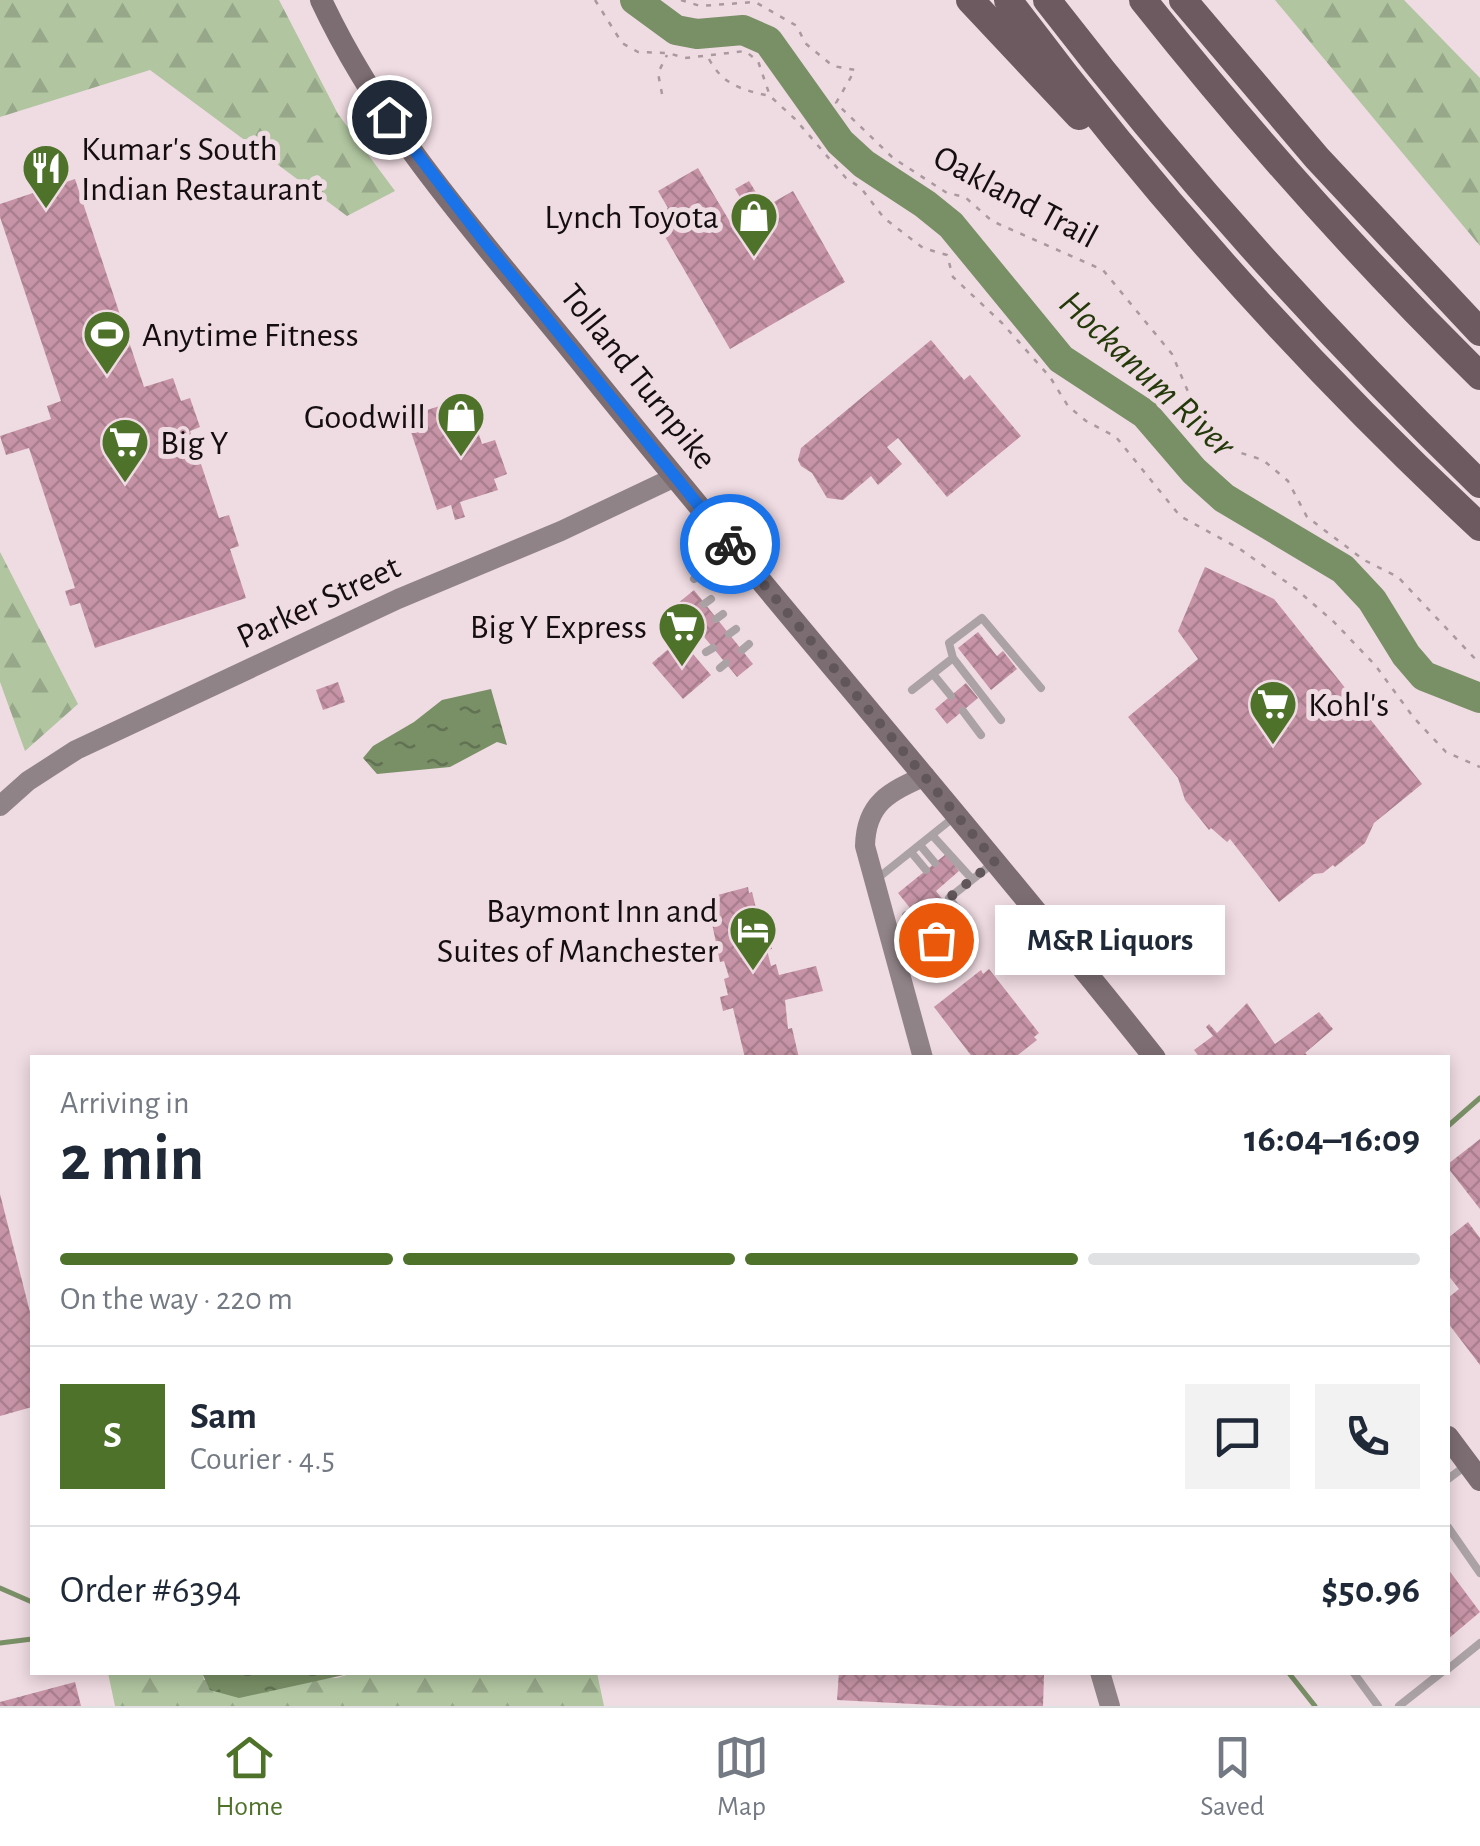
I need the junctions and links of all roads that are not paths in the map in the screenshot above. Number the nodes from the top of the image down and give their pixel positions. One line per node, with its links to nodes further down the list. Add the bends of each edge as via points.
1 (321, 0): 10 (main road, Tolland Turnpike, via 404,139)
2 (970, 0): 7 (highway)
3 (1008, 0): 7 (highway)
4 (1048, 0): 11 (highway, via 1240,234)
5 (1143, 0): 9 (highway, via 1308,194)
6 (1183, 0): 8 (highway, via 1317,158)
7 (1208, 246): 12 (highway)
8 (1480, 332)
9 (1480, 376)
10 (675, 477): 21 (main road, Tolland Turnpike); 22 (street, Parker Street, via 76,750)
11 (1480, 484)
12 (1480, 527)
13 (953, 658): 14 (lane); 15 (lane, via 949,643 982,618); 19 (lane)
14 (933, 674): 16 (lane); 17 (lane)
15 (1041, 688)
16 (912, 690)
17 (951, 696)
18 (962, 710): 20 (lane)
19 (1001, 720)
20 (981, 735)
21 (925, 776): 23 (main road, Tolland Turnpike); 32 (street, via 875,807 865,846)
22 (0, 806)
23 (957, 815): 24 (lane); 27 (main road, Tolland Turnpike)
24 (932, 834): 25 (lane); 31 (lane)
25 (920, 845): 26 (lane); 28 (lane)
26 (910, 852): 29 (lane); 32 (lane)
27 (995, 861): 31 (lane); 40 (main road, Tolland Turnpike)
28 (935, 863)
29 (926, 870)
30 (949, 879): 34 (lane)
31 (972, 879): 34 (lane)
32 (875, 881): 38 (street)
33 (940, 887): 35 (lane)
34 (959, 890): 35 (lane)
35 (949, 898): 37 (lane, via 964,918)
36 (906, 915): 37 (lane)
37 (922, 946): 38 (lane)
38 (895, 956): 39 (street)
39 (922, 1055)
40 (1154, 1055)
41 (1450, 1440): 42 (main road)
42 (1474, 1472): 43 (lane)
43 (1450, 1479)
44 (1450, 1530): 45 (lane)
45 (1480, 1573)
46 (1480, 1642): 47 (lane)
47 (1450, 1666)
48 (1101, 1675): 51 (street)
49 (1354, 1675): 52 (lane)
50 (1439, 1675): 53 (lane)
51 (1110, 1706)
52 (1378, 1706)
53 (1400, 1706)

